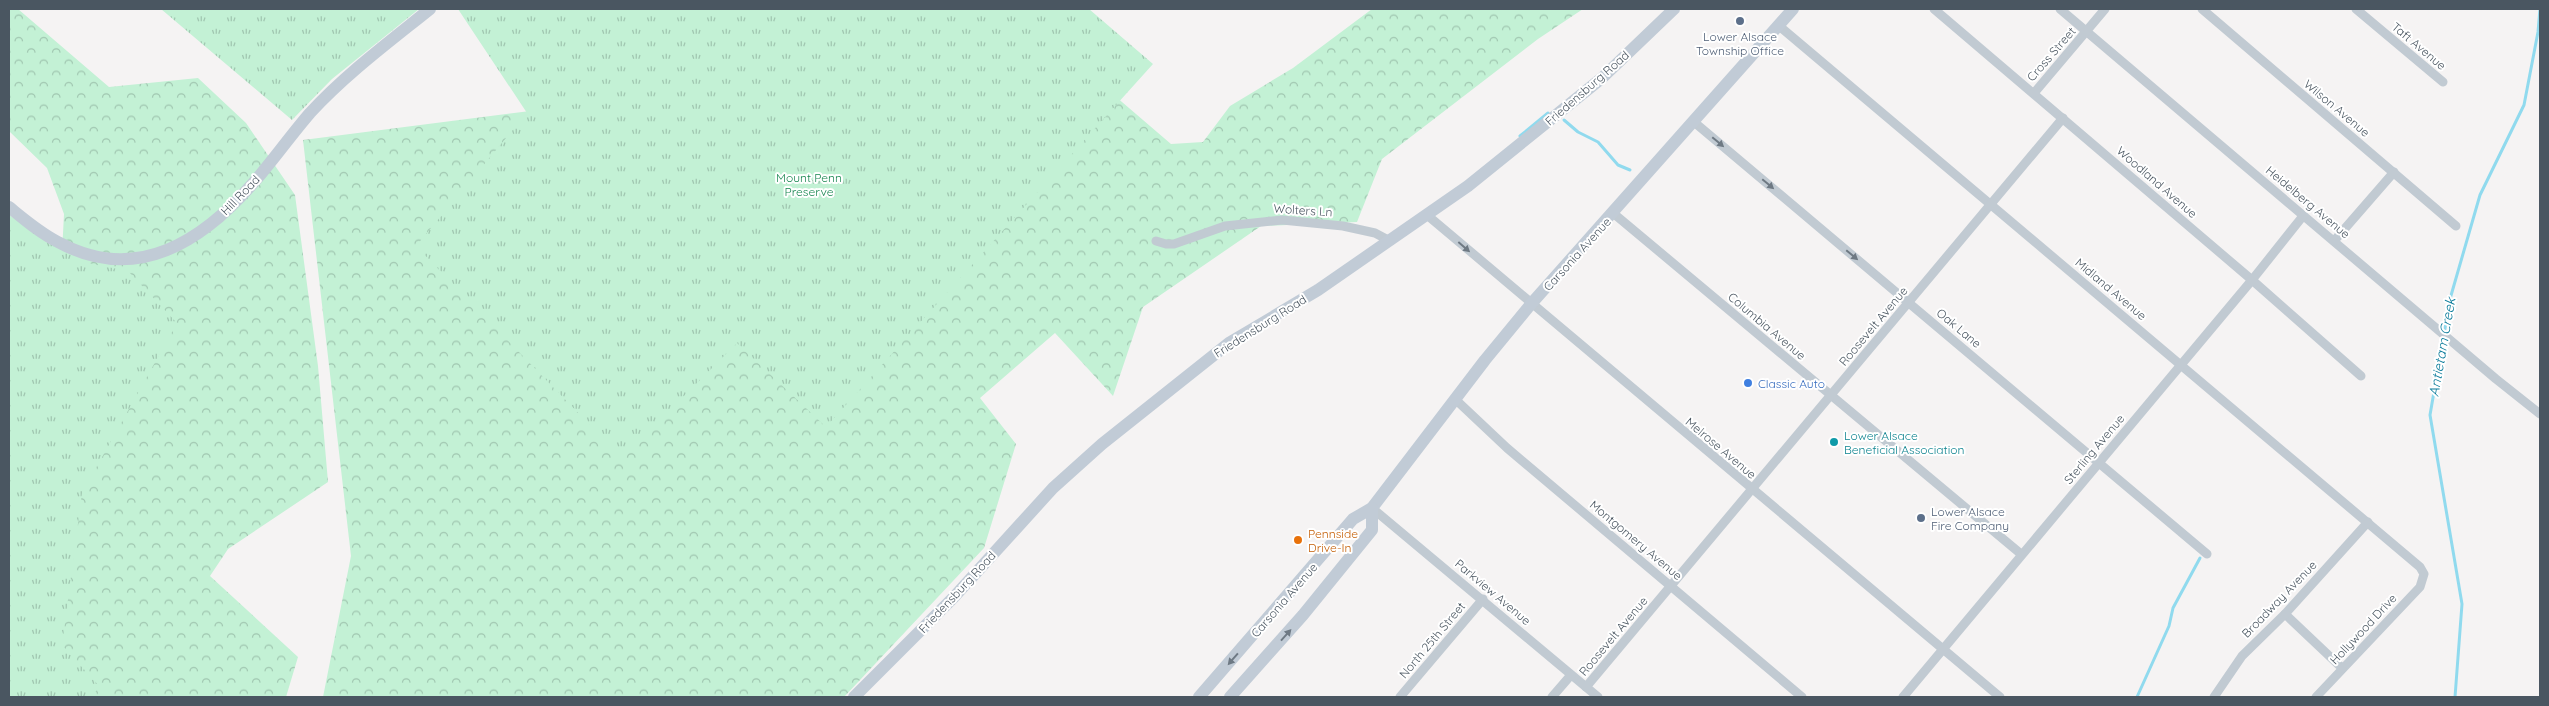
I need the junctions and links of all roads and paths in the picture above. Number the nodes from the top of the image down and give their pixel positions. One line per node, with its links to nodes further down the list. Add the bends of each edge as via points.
1 (430, 9): 17 (street, Hill Road, via 334,88 220,217 170,250 130,260 86,254 58,243)
2 (1674, 9): 19 (street, Friedensburg Road, via 1595,83)
3 (1793, 9): 9 (street, Carsonia Avenue)
4 (1934, 9): 12 (street, Woodland Avenue)
5 (2060, 9): 10 (street, Heidelberg Avenue)
6 (2105, 9): 10 (street, Cross Street)
7 (2202, 9): 15 (street, Wilson Avenue)
8 (2356, 9): 11 (street, Taft Avenue)
9 (1778, 25): 14 (street, Carsonia Avenue); 16 (street, Midland Avenue)
10 (2087, 31): 12 (street, Cross Street); 20 (street, Heidelberg Avenue)
11 (2443, 82)
12 (2034, 93): 13 (street, Woodland Avenue)
13 (2063, 118): 16 (street, Roosevelt Avenue); 25 (street, Woodland Avenue)
14 (1694, 122): 18 (street, Carsonia Avenue); 26 (street, Oak Lane, one-way to 26)
15 (2394, 172): 21 (street, Wilson Avenue); 24 (street)
16 (1991, 204): 26 (street, Roosevelt Avenue); 28 (street, Midland Avenue)
17 (9, 207)
18 (1613, 213): 27 (street, Carsonia Avenue); 30 (street, Columbia Avenue)
19 (1427, 215): 23 (street, Friedensburg Road); 27 (street, Melrose Avenue, one-way to 27)
20 (2303, 216): 24 (street, Heidelberg Avenue); 25 (street, Sterling Avenue)
21 (2456, 226)
22 (1156, 241): 23 (street, Wolters Ln, via 1174,244 1225,226 1282,220 1343,226 1375,233)
23 (1390, 241): 47 (street, Friedensburg Road, via 1318,290 1229,343 1102,444 1053,488 950,602)
24 (2334, 241): 32 (street, Heidelberg Avenue)
25 (2252, 280): 28 (street, Sterling Avenue); 29 (street, Woodland Avenue)
26 (1909, 302): 30 (street, Roosevelt Avenue); 33 (street, Oak Lane)
27 (1531, 304): 31 (street, Carsonia Avenue); 34 (street, Melrose Avenue)
28 (2181, 365): 33 (street, Sterling Avenue); 36 (street, Midland Avenue)
29 (2362, 376)
30 (1831, 396): 34 (street, Roosevelt Avenue); 37 (street, Columbia Avenue)
31 (1455, 399): 35 (street, Carsonia Avenue); 40 (street, Montgomery Avenue, via 1507,448)
32 (2540, 414)
33 (2099, 463): 37 (street, Sterling Avenue); 38 (street, Oak Lane)
34 (1752, 490): 40 (street, Roosevelt Avenue); 43 (street, Melrose Avenue)
35 (1372, 508): 41 (street, Parkview Avenue); 48 (street, Carsonia Avenue, one-way to 48, via 1353,519); 49 (street, Carsonia Avenue, one-way to 35, via 1372,530)
36 (2368, 522): 39 (street, Midland Avenue, via 2413,559); 42 (street, Broadway Avenue)
37 (2021, 554): 43 (street, Sterling Avenue)
38 (2207, 554)
39 (2424, 574): 44 (street, Hollywood Drive, via 2420,587)
40 (1671, 586): 46 (street, Roosevelt Avenue); 53 (street, Montgomery Avenue)
41 (1482, 599): 45 (street, Parkview Avenue); 50 (street, North 25th Street)
42 (2285, 614): 44 (street); 56 (street, Broadway Avenue, via 2242,656)
43 (1943, 650): 54 (street, Sterling Avenue); 55 (street, Melrose Avenue)
44 (2342, 668): 57 (street, Hollywood Drive)
45 (1571, 675): 46 (street, Parkview Avenue); 51 (street)
46 (1586, 688): 52 (street, Parkview Avenue)
47 (854, 697)
48 (1199, 697)
49 (1230, 697)
50 (1400, 697)
51 (1552, 697)
52 (1598, 697)
53 (1802, 697)
54 (1903, 697)
55 (2000, 697)
56 (2214, 697)
57 (2316, 697)

